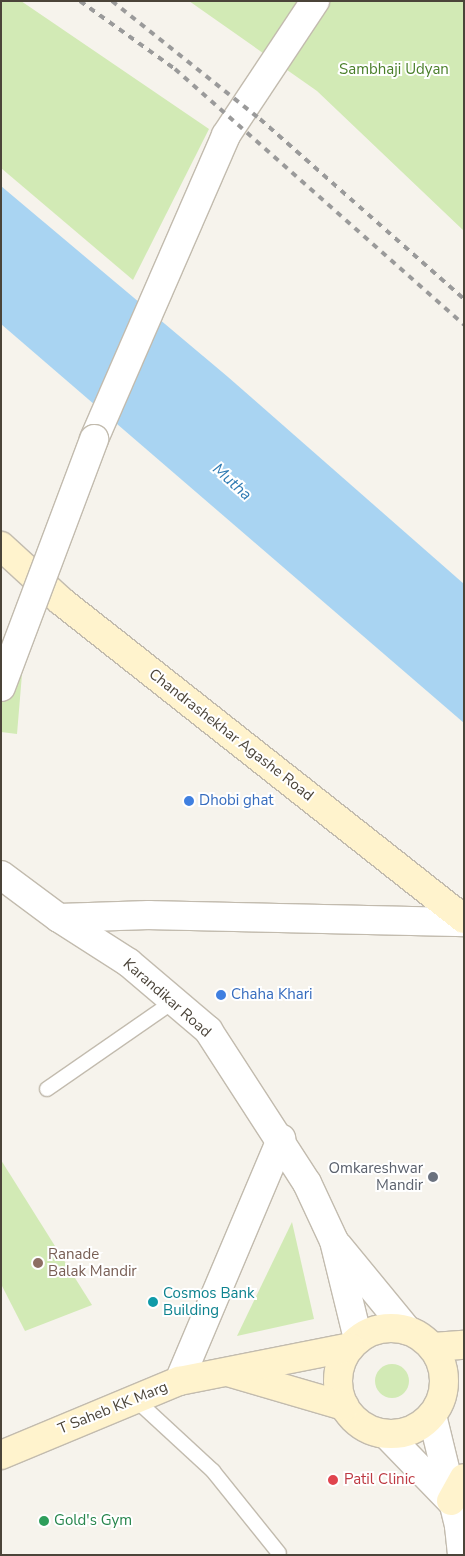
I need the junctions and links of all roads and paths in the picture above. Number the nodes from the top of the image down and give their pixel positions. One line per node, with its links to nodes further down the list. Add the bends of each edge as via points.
1 (315, 1): 3 (street, bridge, via 226,136 94,438)
2 (1, 546): 6 (street, Chandrashekhar Agashe Road, via 61,601)
3 (1, 687)
4 (1, 875): 5 (street, Karandikar Road)
5 (60, 918): 6 (street, via 149,914); 7 (street, Karandikar Road, via 129,963)
6 (464, 920)
7 (174, 1001): 8 (lane); 9 (street, Karandikar Road, via 208,1030)
8 (47, 1089)
9 (280, 1139): 10 (street, Karandikar Road, via 307,1183); 16 (street)
10 (334, 1241): 11 (street); 12 (street)
11 (407, 1330): 12 (street, via 376,1330); 14 (street)
12 (354, 1343): 15 (street, T Saheb KK Marg); 18 (street, via 338,1375)
13 (464, 1345): 14 (street)
14 (433, 1347): 19 (street, via 445,1376)
15 (227, 1372): 16 (street, T Saheb KK Marg); 18 (street, T Saheb KK Marg)
16 (178, 1381): 17 (street, T Saheb KK Marg)
17 (135, 1399): 21 (street, T Saheb KK Marg); 24 (lane, via 213,1471)
18 (344, 1406): 20 (street, via 358,1422)
19 (445, 1407): 20 (street, via 412,1430); 23 (street)
20 (386, 1434): 23 (street)
21 (1, 1455)
22 (464, 1478): 23 (street)
23 (451, 1501): 25 (street, via 459,1526)
24 (279, 1553)
25 (462, 1555)

